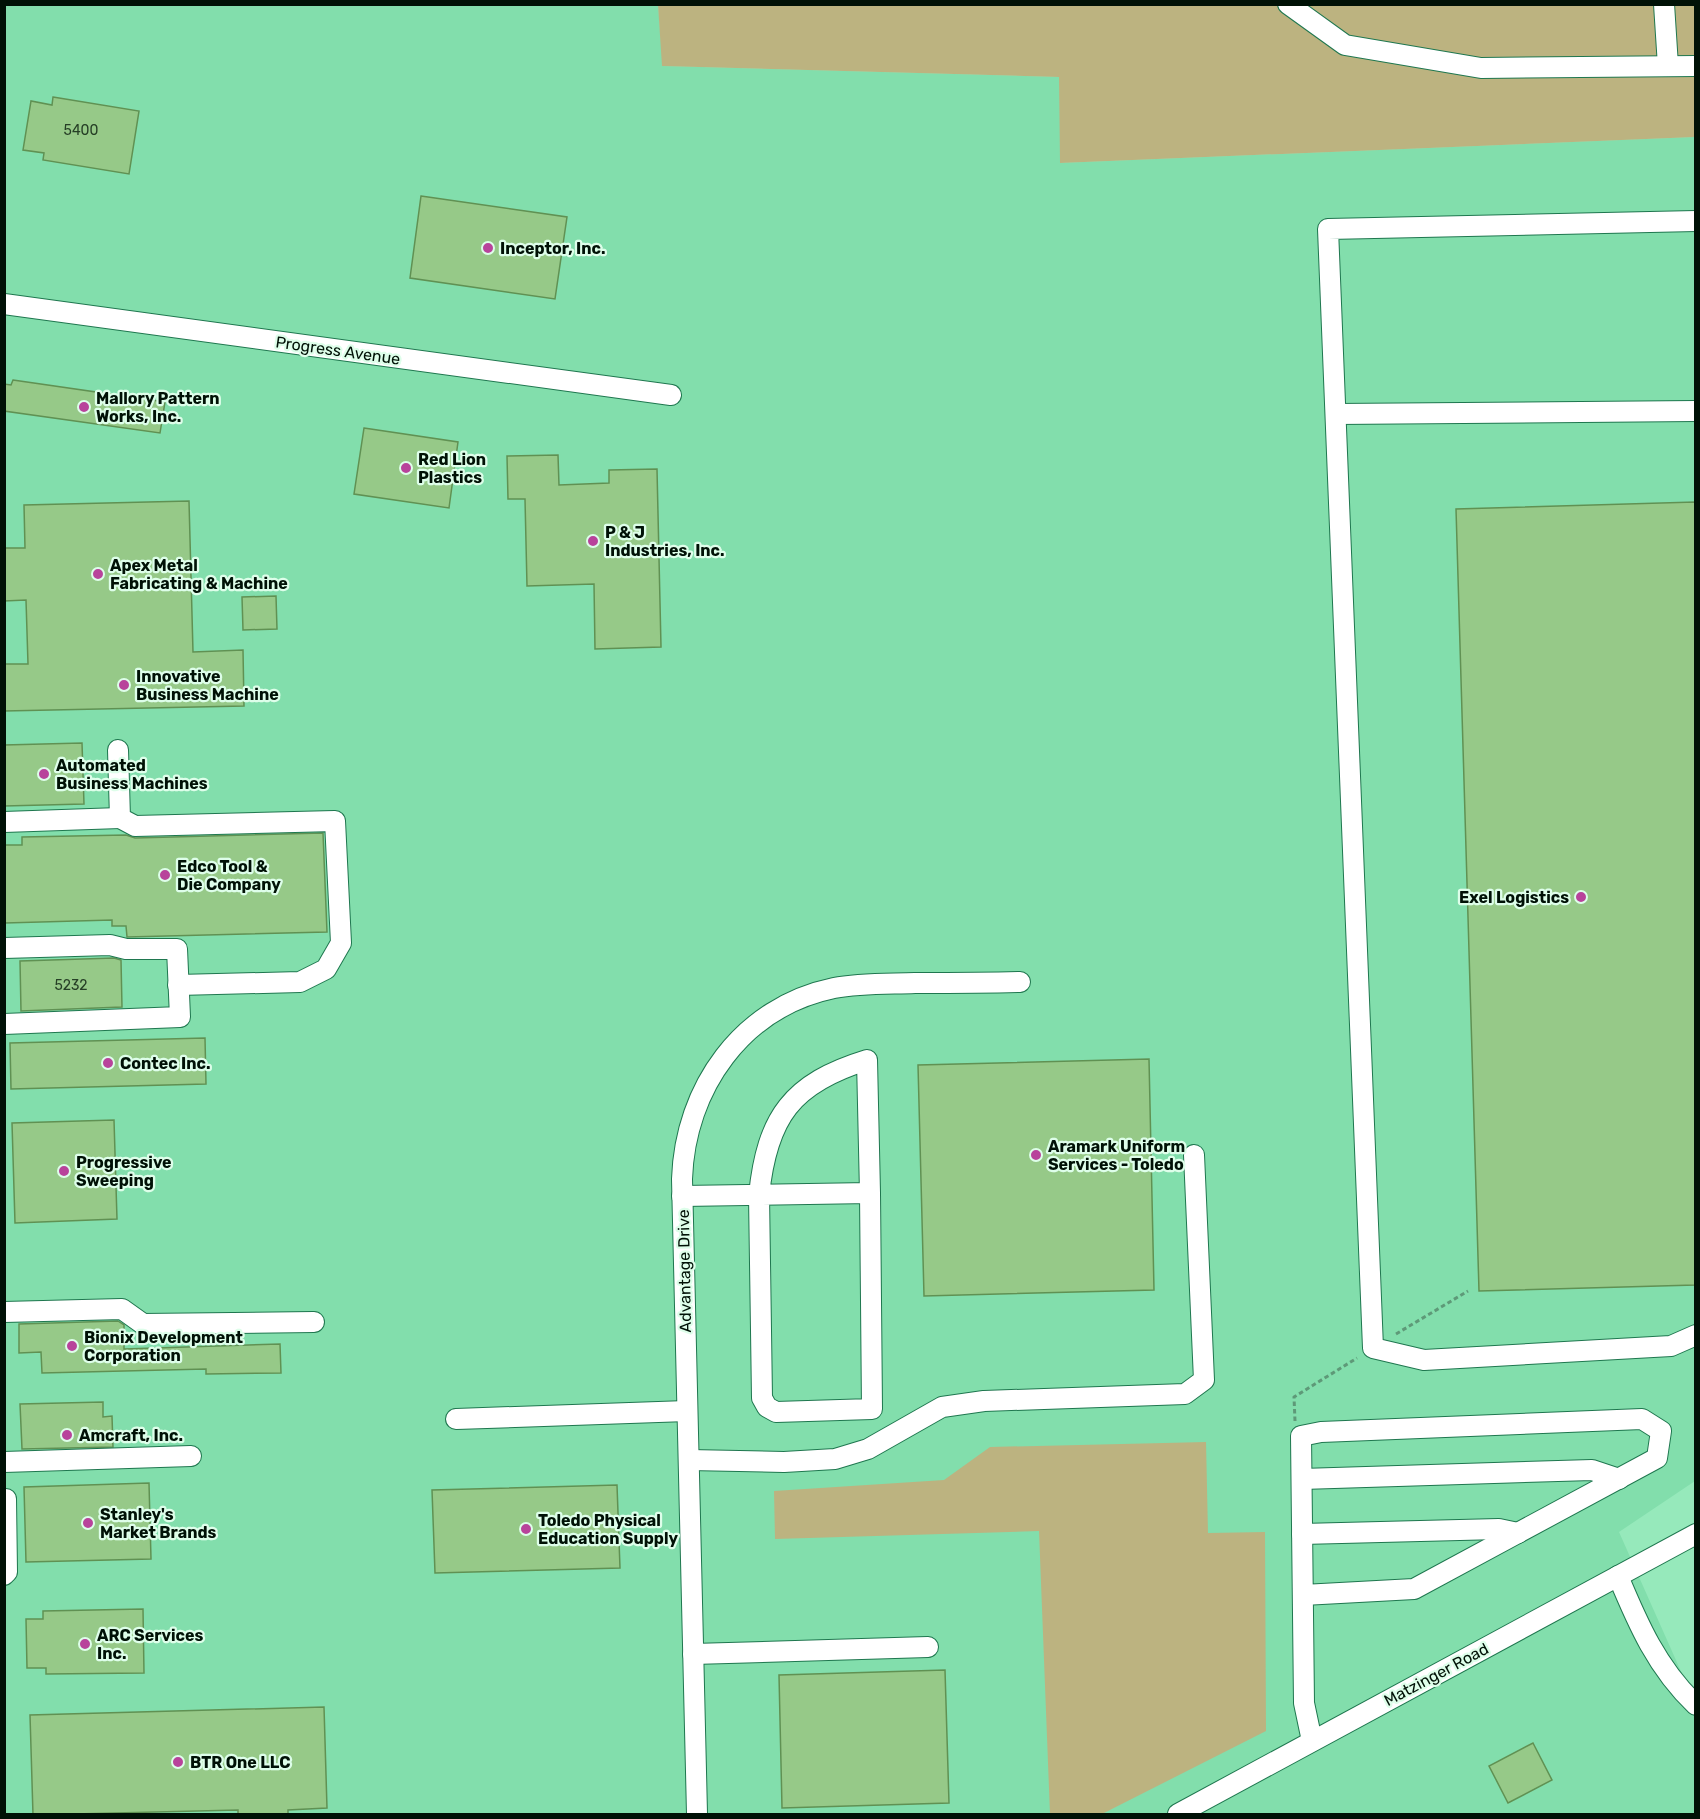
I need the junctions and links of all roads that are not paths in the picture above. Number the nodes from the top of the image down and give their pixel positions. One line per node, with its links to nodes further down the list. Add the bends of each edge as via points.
1 (1288, 4): 3 (street, via 1345,45 1470,66)
2 (1664, 4): 3 (street)
3 (1668, 66): 4 (street)
4 (1695, 66)
5 (1695, 221): 9 (street, via 1328,229)
6 (4, 304): 7 (street, Progress Avenue)
7 (672, 395)
8 (1695, 411): 9 (street)
9 (1336, 414): 23 (street, via 1373,1347 1424,1360 1671,1346)
10 (118, 750): 11 (street)
11 (120, 818): 12 (street); 15 (street, via 135,826 334,821 340,943 326,969 300,982)
12 (4, 822)
13 (4, 948): 15 (street, via 110,945 126,949 177,949)
14 (1020, 982): 20 (street, Advantage Drive, via 861,984 832,988 804,997 752,1025 712,1071 698,1100 682,1158)
15 (178, 985): 16 (street, via 180,1017)
16 (4, 1024)
17 (1194, 1155): 27 (street, via 1204,1380 1185,1394 984,1401 946,1406)
18 (870, 1193): 19 (street); 19 (street, via 867,1060 818,1079 791,1100 773,1132); 24 (street)
19 (759, 1195): 20 (street); 24 (street, via 762,1398 776,1412)
20 (682, 1196): 25 (street, Advantage Drive)
21 (4, 1312): 22 (street, via 122,1309 143,1324)
22 (314, 1322)
23 (1695, 1335)
24 (873, 1408): 27 (street)
25 (687, 1411): 26 (street); 29 (street, Advantage Drive)
26 (456, 1419)
27 (888, 1438): 29 (street, via 835,1459)
28 (191, 1456): 30 (street)
29 (688, 1460): 41 (street, Advantage Drive)
30 (4, 1462)
31 (1302, 1479): 32 (street, via 1592,1470); 32 (street, via 1301,1436 1321,1432 1642,1419 1661,1431 1657,1458); 34 (street)
32 (1619, 1479): 35 (street)
33 (6, 1499): 37 (street)
34 (1302, 1533): 35 (street, via 1498,1529); 39 (street)
35 (1518, 1533): 39 (street, via 1414,1589)
36 (1695, 1534): 38 (street, Matzinger Road)
37 (4, 1575)
38 (1618, 1576): 42 (street, via 1655,1657); 43 (street, Matzinger Road)
39 (1303, 1595): 43 (street, via 1304,1703)
40 (928, 1647): 41 (street)
41 (693, 1654): 44 (street, Advantage Drive)
42 (1695, 1705)
43 (1312, 1741): 45 (street, Matzinger Road)
44 (697, 1815)
45 (1178, 1815)

